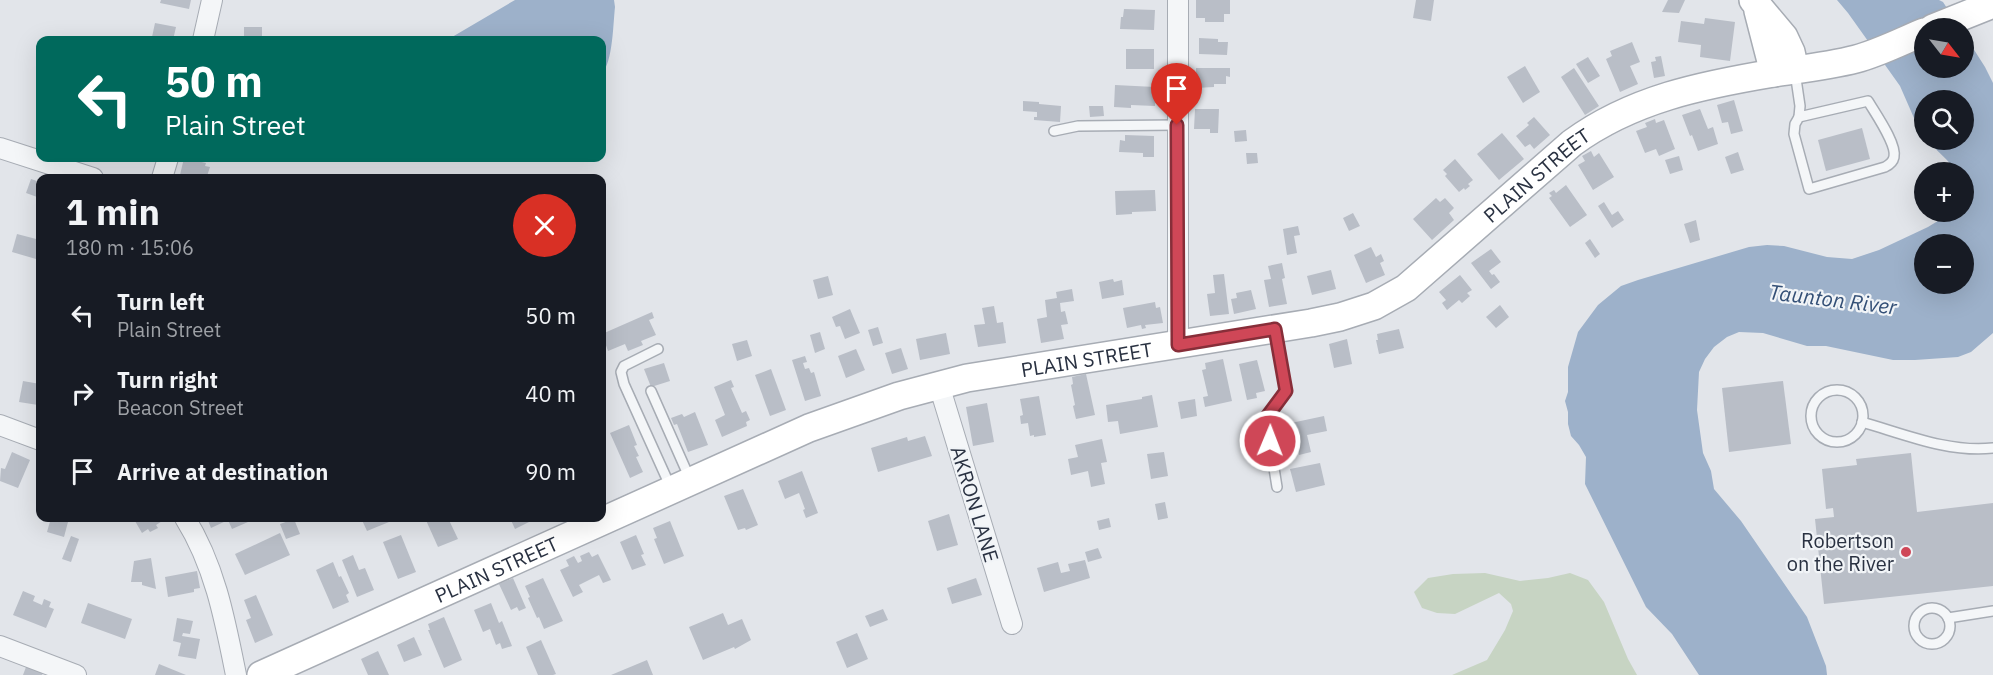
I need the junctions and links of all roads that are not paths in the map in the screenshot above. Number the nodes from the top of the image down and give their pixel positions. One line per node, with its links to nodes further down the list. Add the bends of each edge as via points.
1 (212, 0): 6 (street)
2 (1178, 0): 10 (street)
3 (1753, 0): 8 (main road, via 1789,44)
4 (1993, 4): 5 (main road)
5 (1959, 18)
6 (204, 36)
7 (1914, 36): 8 (main road, PLAIN STREET, via 1868,55)
8 (1784, 72): 9 (lane, via 1800,106); 16 (main road, PLAIN STREET, via 1704,86 1611,118 1554,158 1440,260 1391,298 1340,317)
9 (1798, 117): 9 (lane, via 1794,134 1809,189 1885,167 1893,161 1892,145 1868,101)
10 (1177, 125): 11 (lane, via 1078,126); 17 (street)
11 (1054, 131)
12 (0, 148): 13 (street)
13 (36, 160)
14 (43, 162): 15 (street)
15 (81, 174)
16 (1275, 329): 17 (main road, PLAIN STREET); 26 (lane, via 1286,391 1266,418)
17 (1178, 345): 19 (main road, PLAIN STREET)
18 (658, 350): 25 (lane, via 630,362 621,372 640,423)
19 (939, 385): 25 (main road, PLAIN STREET, via 809,428); 32 (street, AKRON LANE)
20 (651, 392): 25 (lane)
21 (1862, 422): 21 (lane, via 1861,406 1843,391 1820,396 1812,410 1813,426 1831,441 1854,436); 24 (lane, via 1941,444)
22 (0, 425): 23 (street)
23 (36, 438)
24 (1993, 448)
25 (681, 485): 27 (main road, PLAIN STREET)
26 (1277, 487)
27 (606, 519)
28 (187, 522): 35 (street, via 211,569)
29 (599, 522): 36 (main road, PLAIN STREET)
30 (1993, 611): 31 (lane)
31 (1948, 618)
32 (1012, 624)
33 (0, 646): 34 (street)
34 (76, 675)
35 (236, 675)
36 (261, 675)

